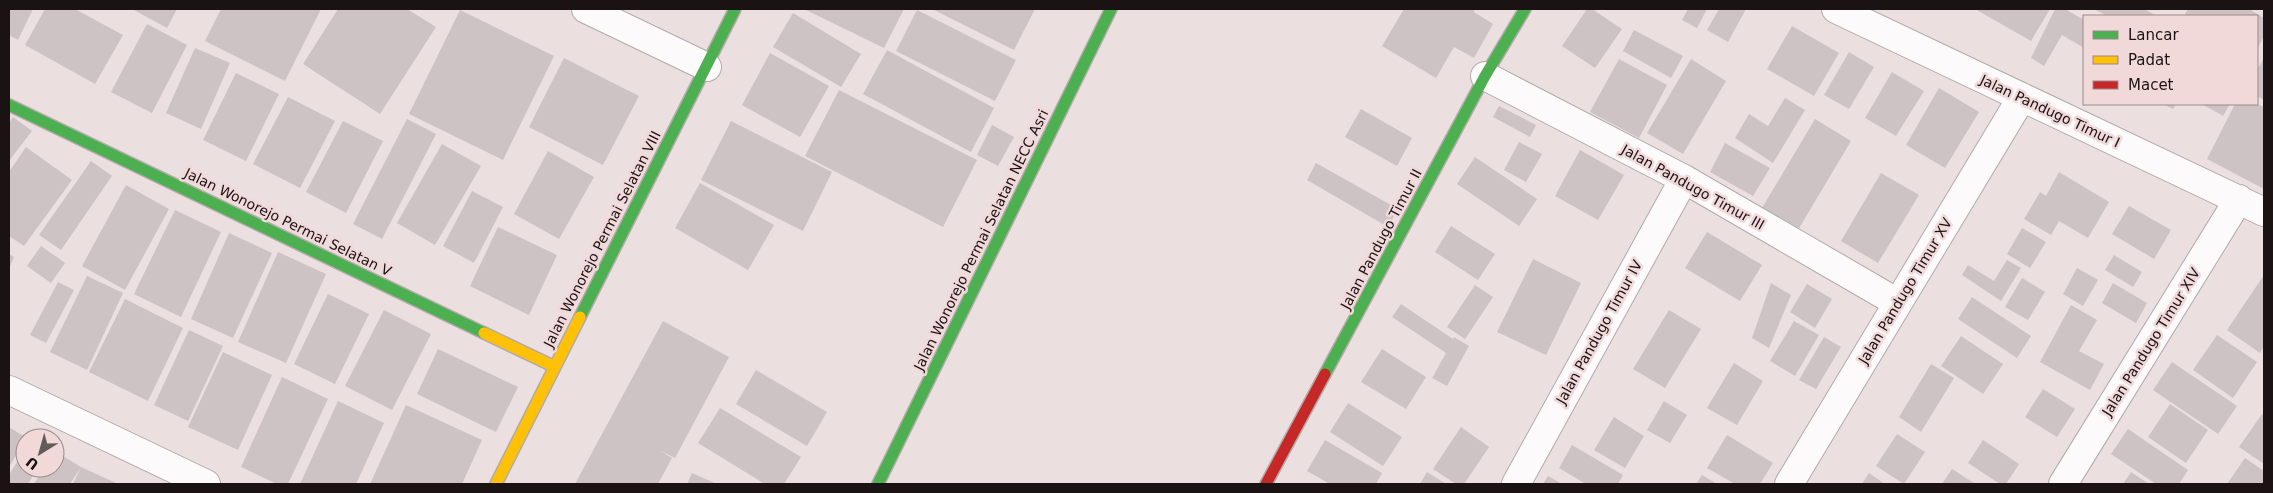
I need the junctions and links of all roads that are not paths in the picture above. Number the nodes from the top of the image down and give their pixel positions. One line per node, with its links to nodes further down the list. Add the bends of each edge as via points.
1 (586, 9): 6 (street)
2 (735, 9): 6 (street, Jalan Wonorejo Permai Selatan VIII)
3 (1111, 9): 18 (street, Jalan Wonorejo Permai Selatan NECC Asri)
4 (1525, 9): 7 (street, Jalan Pandugo Timur II)
5 (1836, 9): 8 (street, Jalan Pandugo Timur I)
6 (707, 67): 14 (street, Jalan Wonorejo Permai Selatan VIII)
7 (1485, 76): 10 (street, Jalan Pandugo Timur III); 19 (street, Jalan Pandugo Timur II)
8 (2022, 97): 11 (street, Jalan Pandugo Timur I); 13 (street, Jalan Pandugo Timur XV)
9 (9, 105): 14 (street, Jalan Wonorejo Permai Selatan V)
10 (1684, 179): 13 (street, Jalan Pandugo Timur III); 20 (street, Jalan Pandugo Timur IV)
11 (2239, 199): 12 (street, Jalan Pandugo Timur I); 22 (street, Jalan Pandugo Timur XIV)
12 (2264, 212)
13 (1898, 303): 21 (street, Jalan Pandugo Timur XV)
14 (554, 366): 17 (street, Jalan Wonorejo Permai Selatan VIII)
15 (9, 390): 16 (street)
16 (206, 484)
17 (496, 484)
18 (878, 484)
19 (1266, 484)
20 (1516, 484)
21 (1789, 484)
22 (2064, 484)

